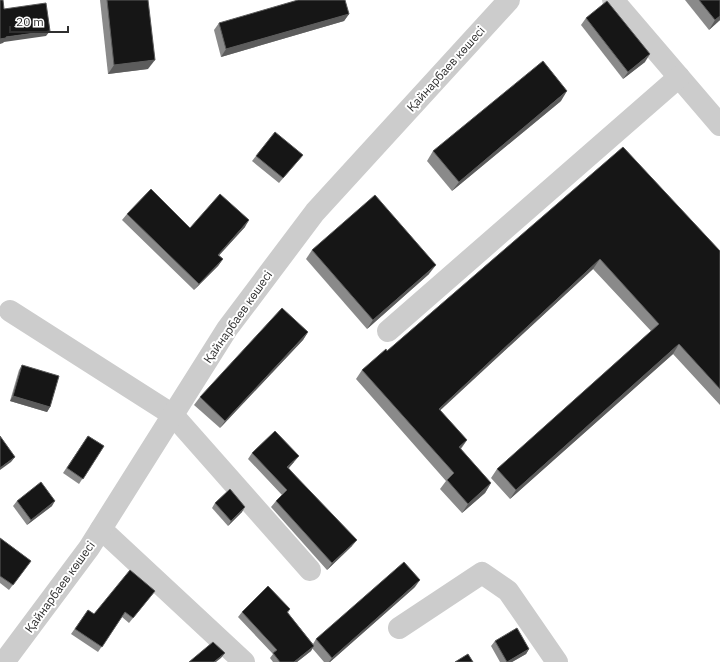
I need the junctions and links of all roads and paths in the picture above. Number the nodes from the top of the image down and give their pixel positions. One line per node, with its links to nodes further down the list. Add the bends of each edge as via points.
1 (509, 0): 7 (street, Қайнарбаев көшесі, via 315,212 227,329)
2 (613, 0): 3 (street)
3 (679, 77): 4 (street); 6 (street)
4 (720, 125)
5 (10, 311): 7 (street)
6 (388, 331)
7 (173, 414): 8 (street, Қайнарбаев көшесі); 9 (street)
8 (101, 528): 11 (street, Қайнарбаев көшесі, via 89,548); 12 (street)
9 (310, 570)
10 (399, 628): 13 (street, via 482,573 508,591)
11 (4, 662)
12 (244, 662)
13 (557, 662)

